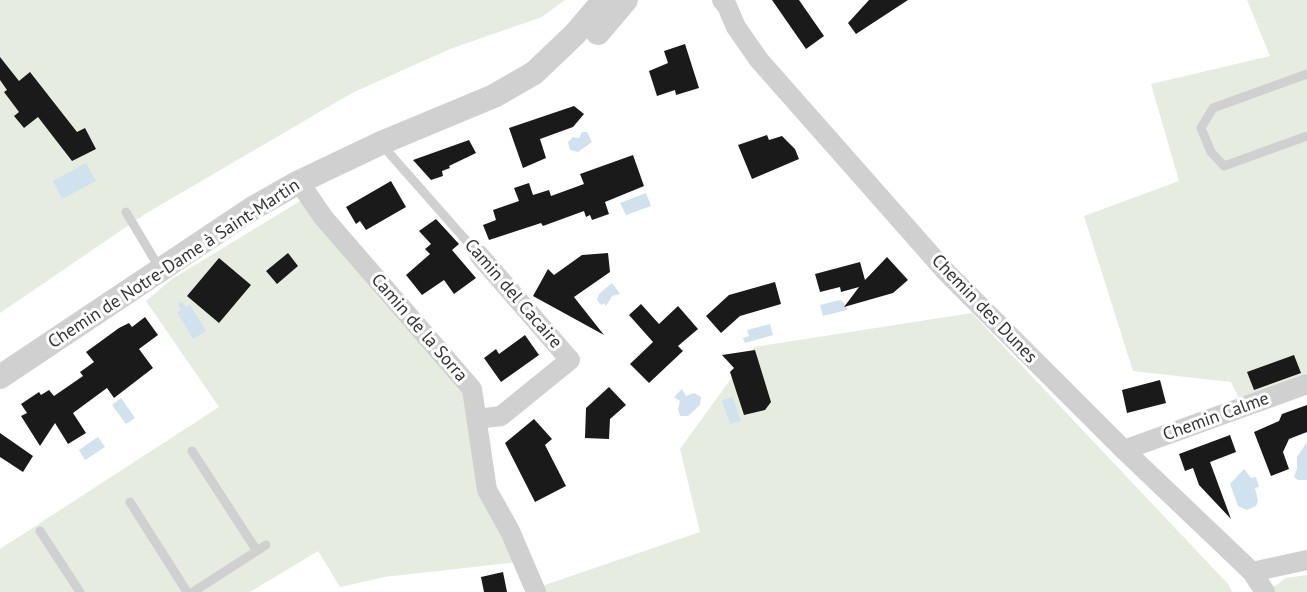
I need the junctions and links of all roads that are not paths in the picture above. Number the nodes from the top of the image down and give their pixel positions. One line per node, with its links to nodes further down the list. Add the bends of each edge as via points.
1 (604, 0): 4 (street, Chemin de Notre-Dame à Saint-Martin)
2 (626, 0): 4 (street, Chemin de Notre-Dame à Saint-Martin, via 589,43)
3 (726, 2): 15 (street, Chemin des Dunes, via 736,27 759,60 947,273)
4 (545, 64): 7 (street, Chemin de Notre-Dame à Saint-Martin, via 494,96)
5 (1307, 74): 6 (lane, via 1213,108 1202,128 1211,152 1224,166)
6 (1307, 136)
7 (381, 143): 8 (street, Chemin de Notre-Dame à Saint-Martin); 10 (lane, Camin del Cacaire)
8 (299, 182): 11 (street, Chemin de Notre-Dame à Saint-Martin); 14 (street, Camin de la Sorra, via 322,217 472,389)
9 (126, 212): 11 (lane)
10 (479, 255): 14 (street, Camin del Cacaire, via 570,360 501,416)
11 (160, 269): 12 (street, Chemin de Notre-Dame à Saint-Martin)
12 (0, 377)
13 (1307, 384): 15 (street, Chemin Calme)
14 (477, 419): 26 (street, Camin de la Sorra, via 487,490)
15 (1124, 450): 22 (street, Chemin des Dunes)
16 (192, 451): 20 (lane)
17 (130, 502): 24 (lane)
18 (40, 531): 23 (lane)
19 (266, 545): 20 (lane)
20 (258, 551): 25 (lane)
21 (1307, 560): 22 (street)
22 (1252, 572): 27 (street, Chemin des Dunes)
23 (80, 592)
24 (187, 592)
25 (193, 592)
26 (536, 592)
27 (1265, 592)

